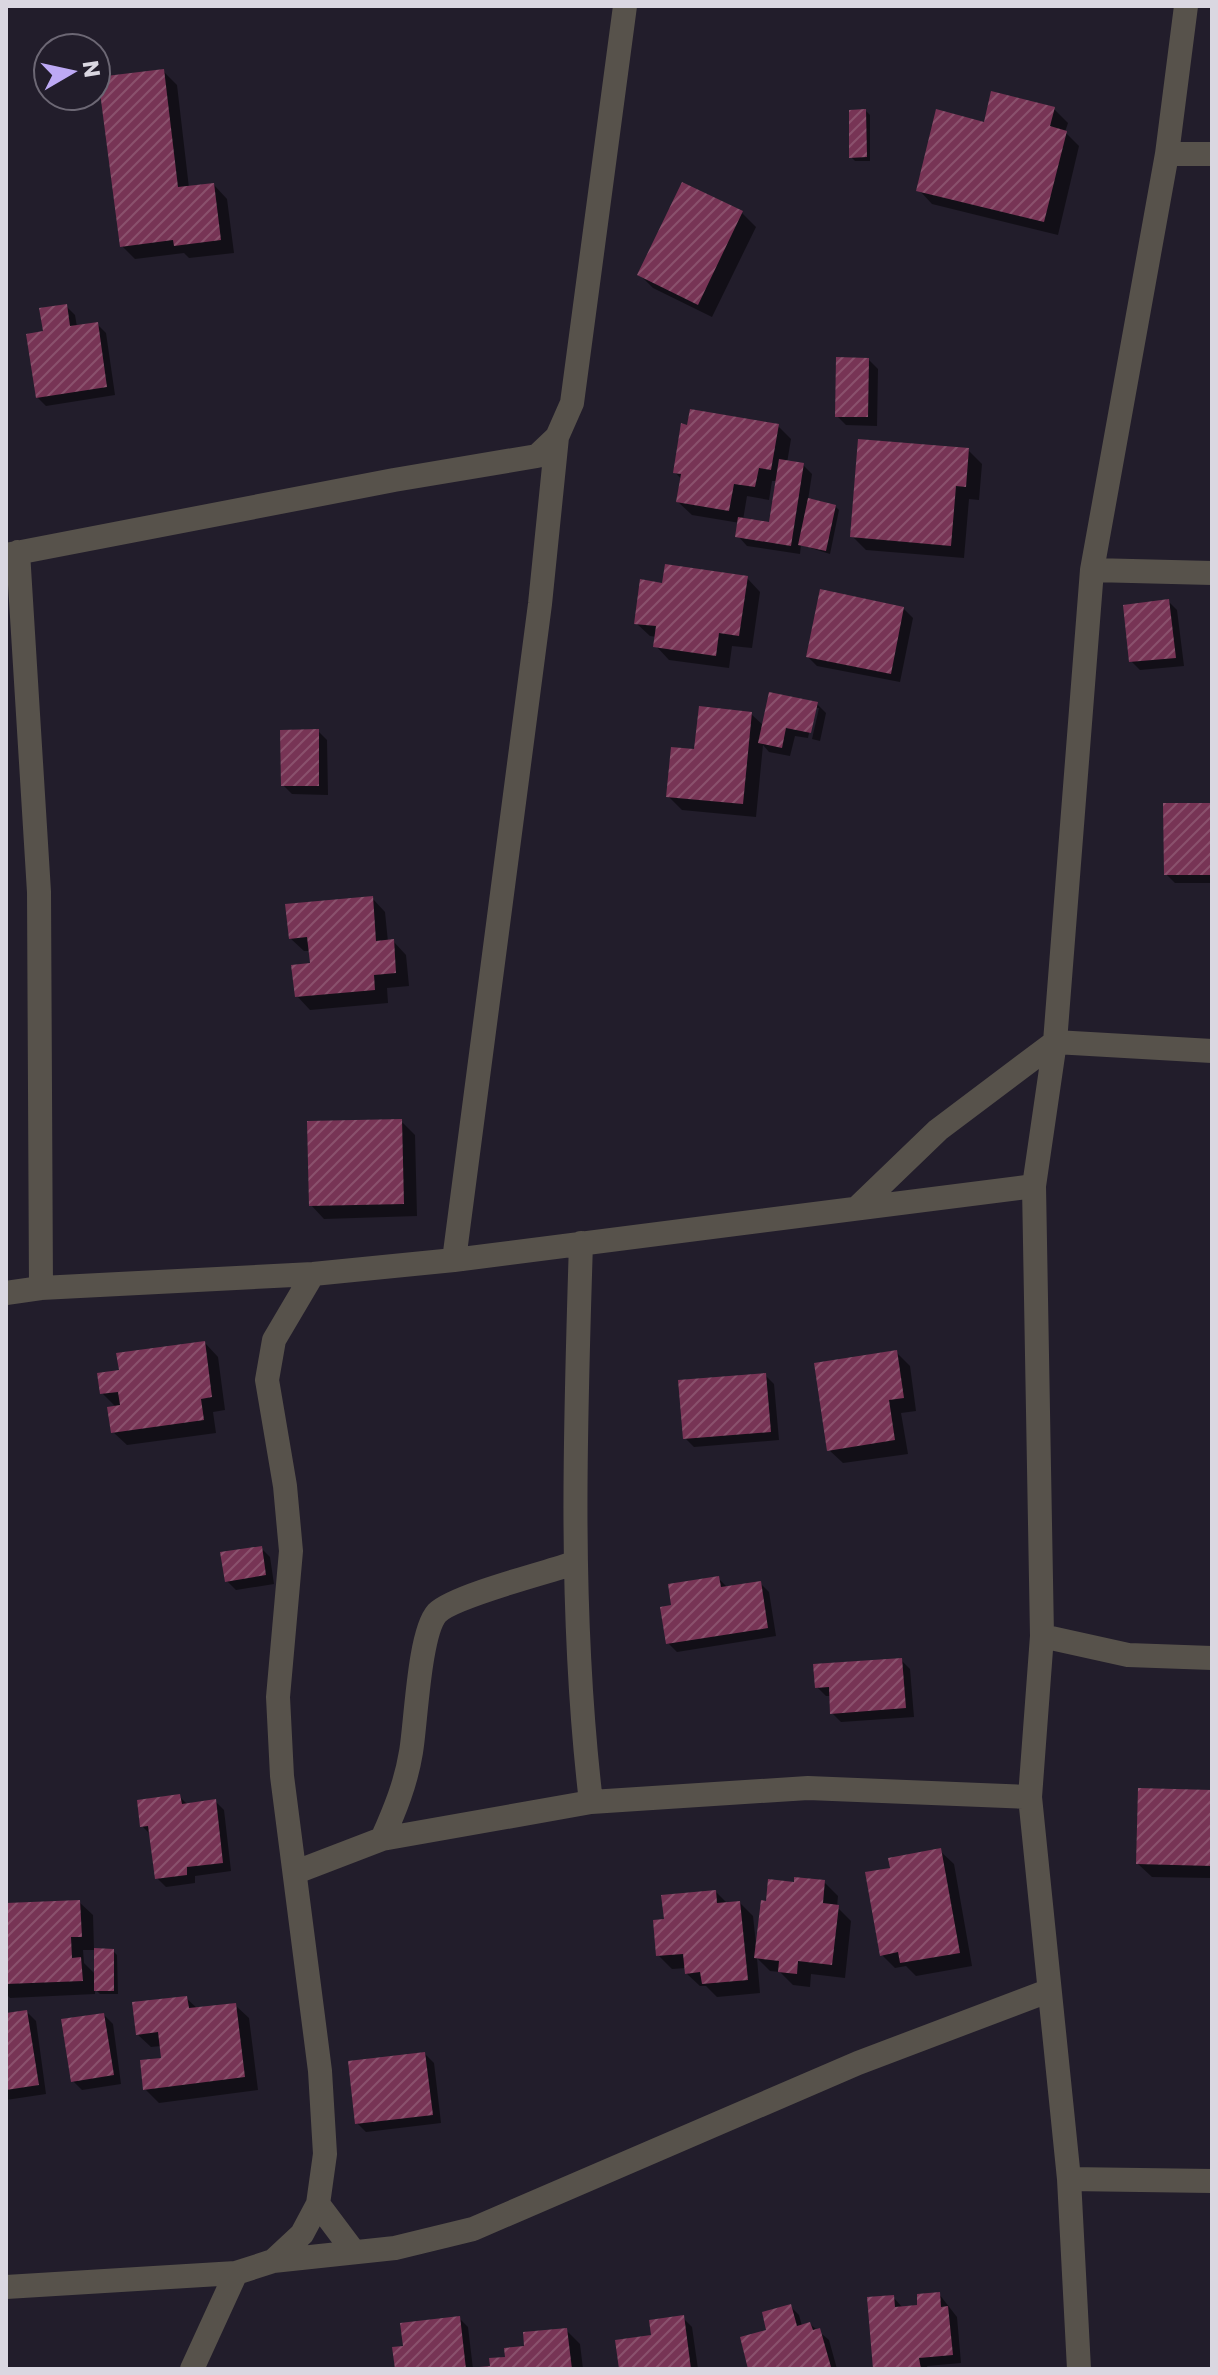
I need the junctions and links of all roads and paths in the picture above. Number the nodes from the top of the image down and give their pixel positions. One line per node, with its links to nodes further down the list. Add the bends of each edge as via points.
1 (625, 6): 5 (street, via 572,403)
2 (1186, 6): 3 (street)
3 (1167, 154): 4 (street); 7 (street)
4 (1212, 154)
5 (557, 437): 6 (street, via 537,456); 14 (street)
6 (12, 554): 16 (street, via 39,892)
7 (1092, 570): 8 (street); 9 (street)
8 (1212, 573)
9 (1055, 1042): 10 (street); 11 (street); 12 (street, via 938,1130)
10 (1212, 1051)
11 (1034, 1186): 12 (street); 19 (street)
12 (857, 1208): 13 (street)
13 (581, 1243): 14 (street); 18 (street)
14 (454, 1260): 15 (street)
15 (313, 1274): 16 (street); 24 (street, via 274,1340 267,1380 291,1551 278,1697 282,1776)
16 (41, 1288): 17 (street)
17 (6, 1293)
18 (575, 1563): 22 (street, via 581,1717); 23 (street, via 460,1599 436,1614 426,1640 401,1797)
19 (1042, 1636): 20 (street, via 1128,1655); 21 (street)
20 (1212, 1658)
21 (1030, 1797): 22 (street, via 808,1788); 25 (street)
22 (591, 1802): 23 (street)
23 (382, 1839): 24 (street)
24 (296, 1872): 28 (street, via 325,2141)
25 (1048, 1991): 26 (street); 29 (street, via 858,2063 473,2229)
26 (1069, 2179): 27 (street); 34 (street)
27 (1212, 2181)
28 (318, 2204): 29 (street); 30 (street, via 302,2234)
29 (354, 2252): 30 (street)
30 (273, 2261): 31 (street)
31 (236, 2273): 32 (street); 33 (street)
32 (6, 2287)
33 (192, 2369)
34 (1079, 2369)

